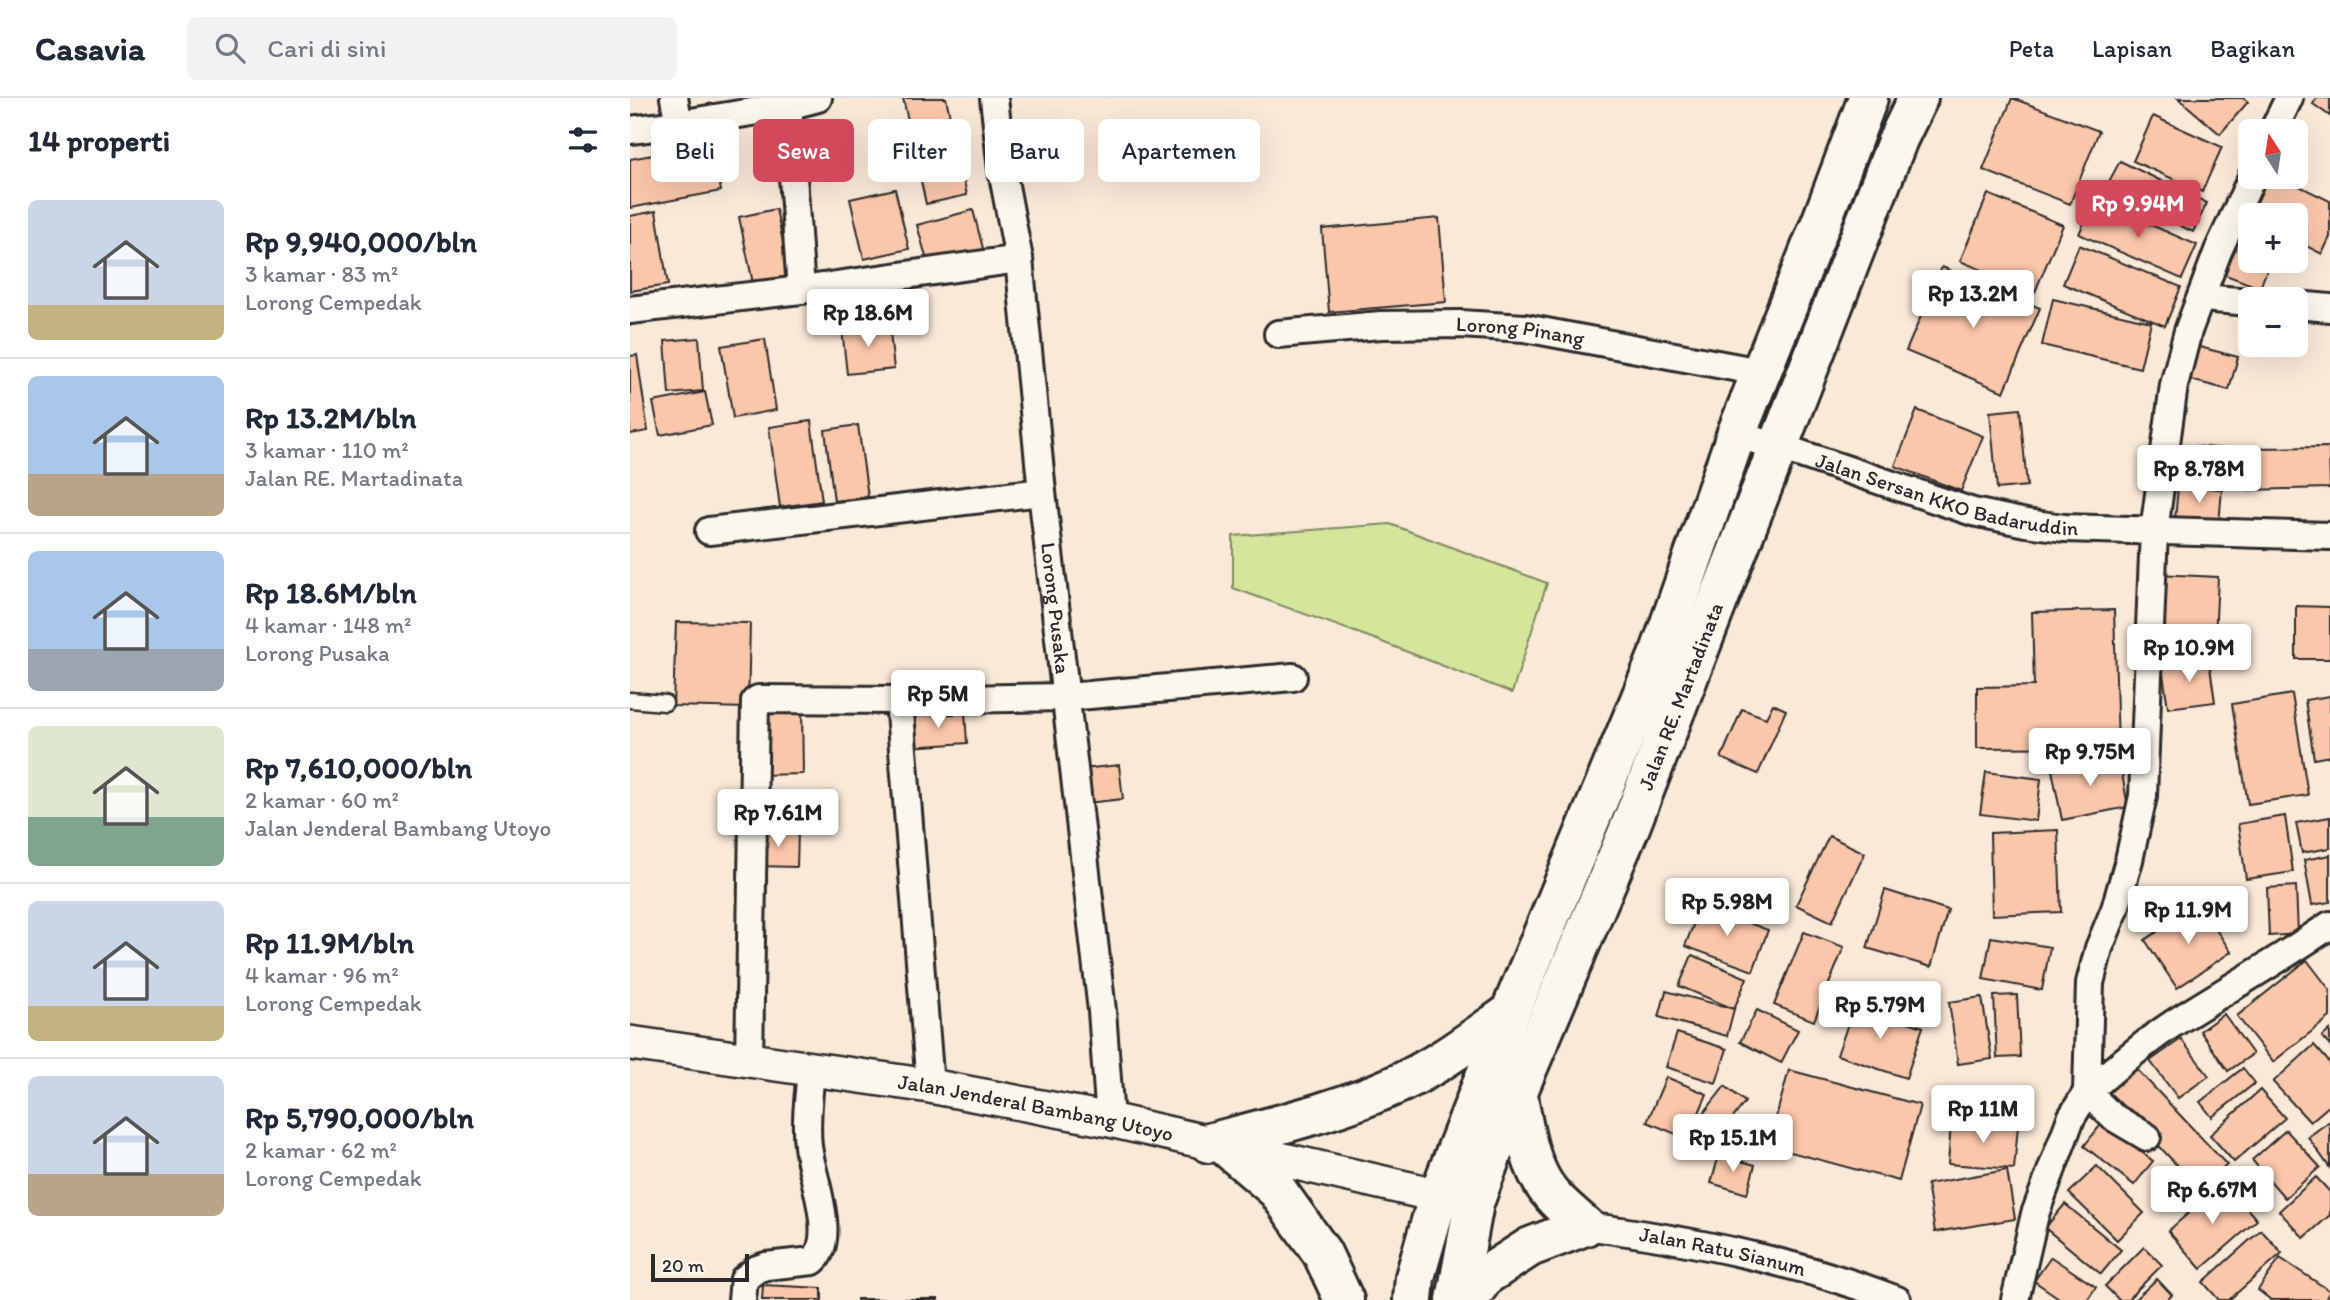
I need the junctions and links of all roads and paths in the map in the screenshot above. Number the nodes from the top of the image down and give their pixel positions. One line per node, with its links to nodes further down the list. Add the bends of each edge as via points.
1 (674, 98): 8 (street)
2 (818, 98): 7 (street)
3 (994, 98): 14 (street, Lorong Pusaka)
4 (1868, 98): 22 (highway)
5 (1919, 98): 24 (highway, Jalan RE. Martadinata, via 1898,139)
6 (2289, 98): 10 (street)
7 (788, 106): 9 (street); 15 (street)
8 (678, 119)
9 (709, 119)
10 (2279, 119)
11 (651, 127): 12 (street)
12 (630, 130)
13 (2246, 189): 16 (street)
14 (1019, 259): 15 (street); 25 (street, Lorong Pusaka)
15 (801, 290): 20 (street)
16 (2202, 298): 17 (street); 27 (street, via 2174,385)
17 (2238, 301)
18 (2308, 306): 19 (street)
19 (2330, 308)
20 (630, 310)
21 (1278, 334): 22 (street, Lorong Pinang, via 1381,325 1525,328)
22 (1760, 372): 23 (highway)
23 (1736, 435): 24 (street, Jalan Sersan KKO Badaruddin); 35 (highway, via 1661,649)
24 (1777, 446): 27 (street, Jalan Sersan KKO Badaruddin, via 1973,512 2064,528); 41 (highway, Jalan RE. Martadinata, via 1630,827)
25 (1042, 492): 26 (street); 30 (street, Lorong Pusaka)
26 (709, 531)
27 (2154, 531): 28 (street, Jalan Sersan KKO Badaruddin); 40 (street, via 2143,796 2129,860 2090,983)
28 (2330, 536)
29 (1293, 677): 30 (street)
30 (1067, 698): 32 (street); 42 (street, Lorong Pusaka)
31 (630, 700): 33 (lane)
32 (899, 700): 37 (street, via 755,701); 39 (street)
33 (665, 702)
34 (2330, 925): 40 (street, via 2169,1026)
35 (1510, 1013): 44 (highway, via 1402,1082); 45 (highway)
36 (630, 1043): 37 (street, Jalan Jenderal Bambang Utoyo)
37 (750, 1061): 38 (street, Jalan Jenderal Bambang Utoyo)
38 (811, 1070): 39 (street, Jalan Jenderal Bambang Utoyo); 47 (street, via 807,1145 824,1219 820,1251 813,1261 757,1269 744,1279)
39 (930, 1086): 42 (street, Jalan Jenderal Bambang Utoyo)
40 (2087, 1092): 43 (street, via 2113,1117); 53 (street, via 2071,1118 2035,1214)
41 (1518, 1095): 45 (highway, Jalan RE. Martadinata, via 1496,1143); 46 (highway, via 1525,1140 1550,1194)
42 (1110, 1121): 44 (street, Jalan Jenderal Bambang Utoyo)
43 (2147, 1137)
44 (1219, 1146): 45 (street, Jalan Jenderal Bambang Utoyo); 48 (highway, via 1277,1190 1322,1253)
45 (1456, 1200): 49 (highway, via 1415,1277); 50 (highway, Jalan RE. Martadinata)
46 (1585, 1226): 51 (highway, via 1530,1247 1485,1276); 52 (street, Jalan Ratu Sianum, via 1760,1256)
47 (742, 1300)
48 (1344, 1300)
49 (1413, 1300)
50 (1456, 1300)
51 (1468, 1300)
52 (1897, 1300)
53 (2015, 1300)

